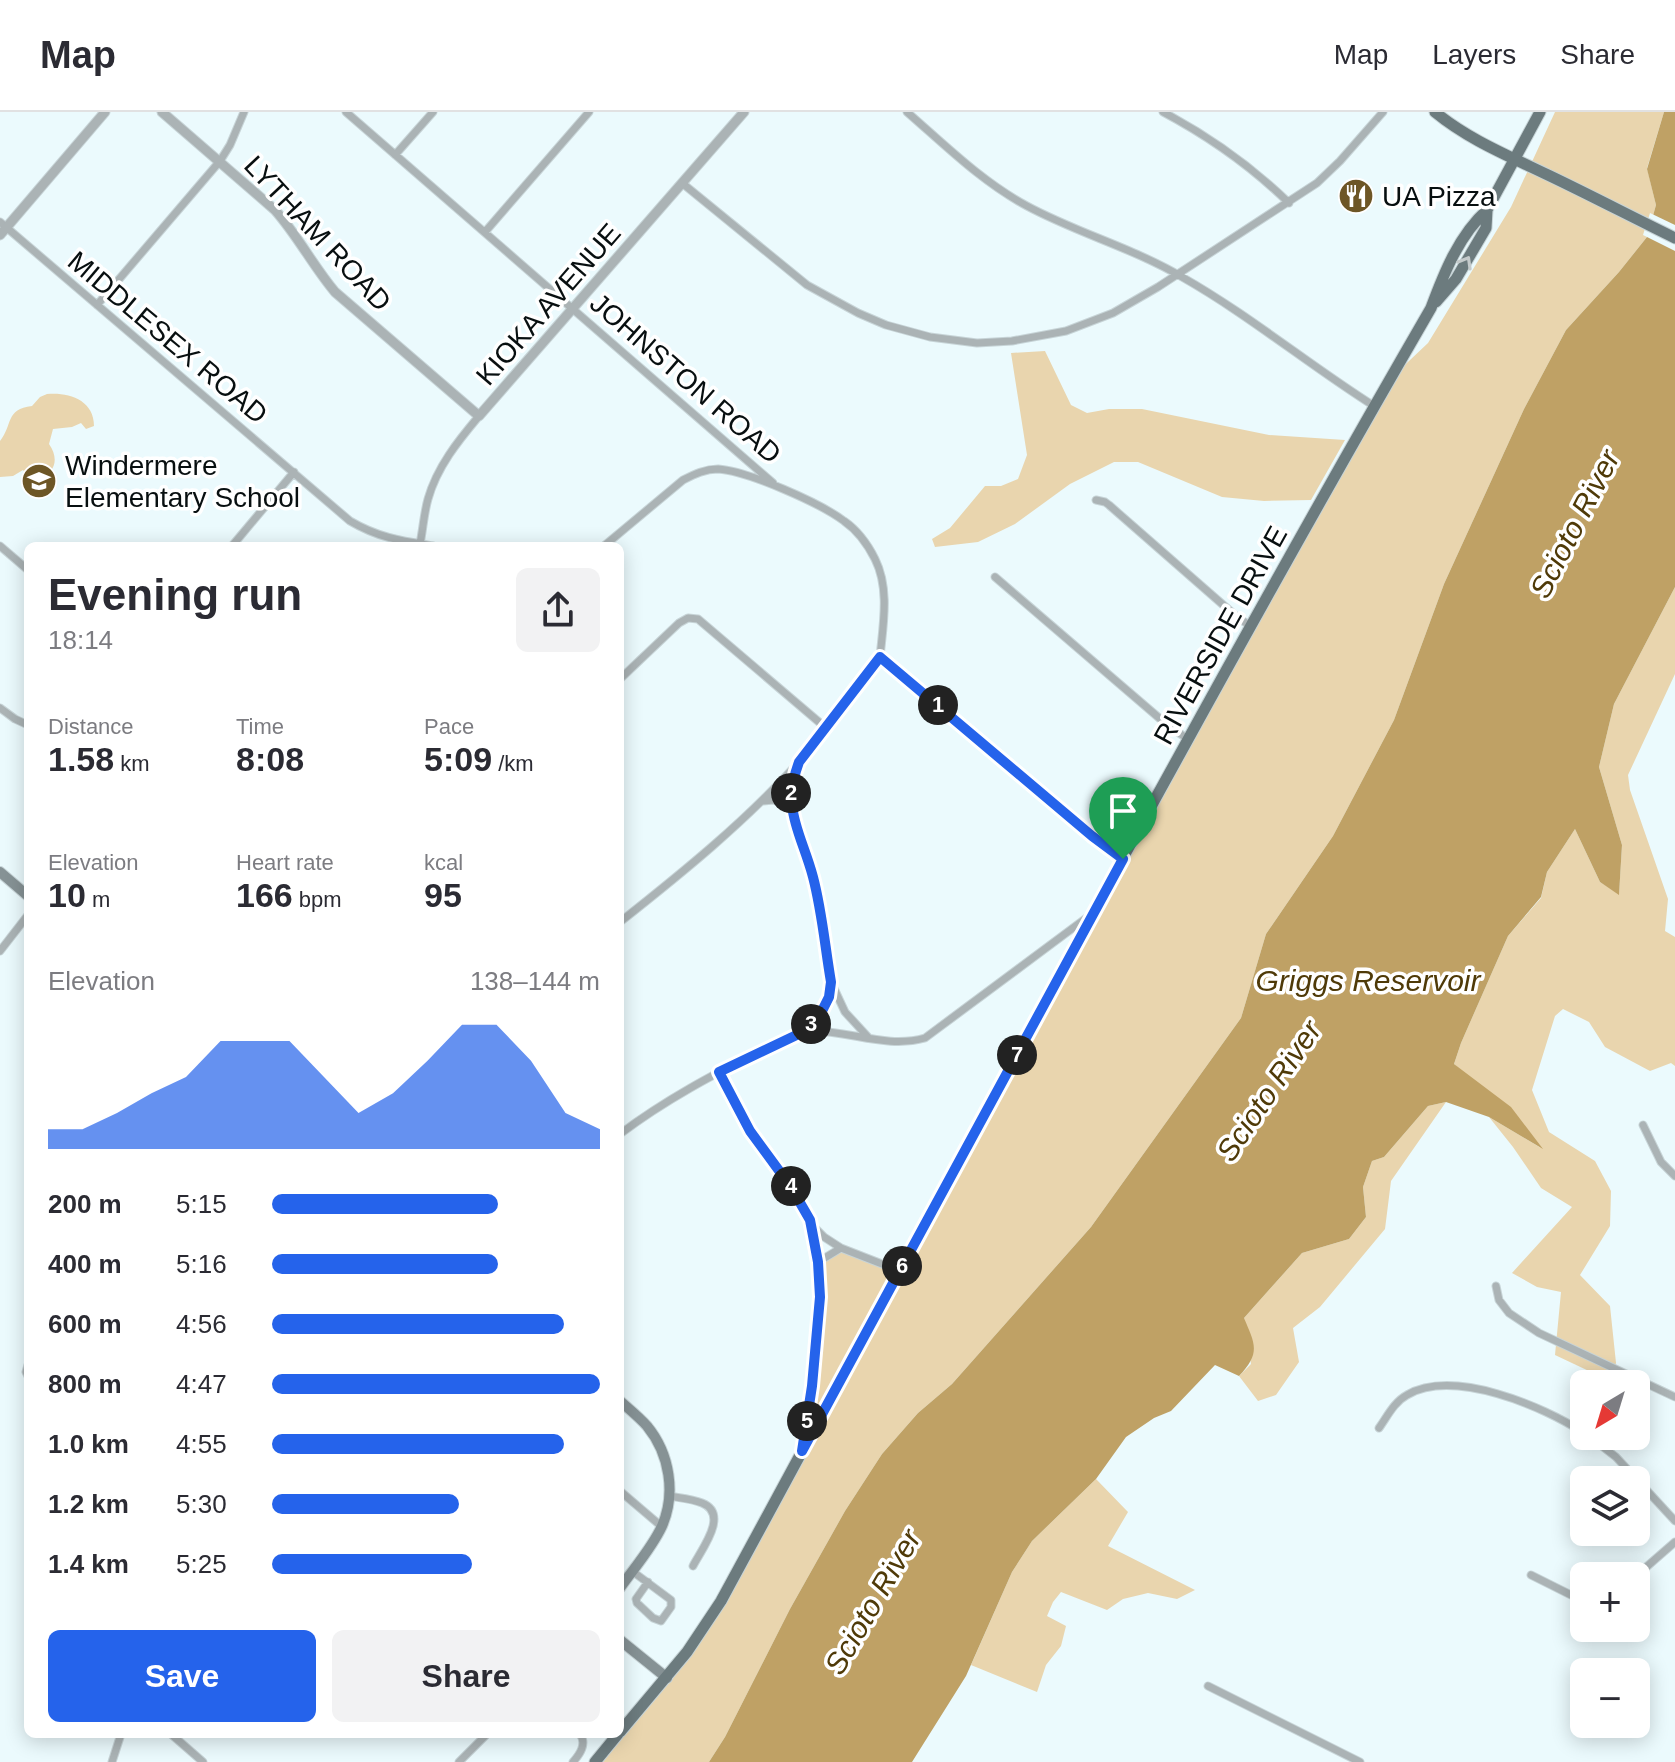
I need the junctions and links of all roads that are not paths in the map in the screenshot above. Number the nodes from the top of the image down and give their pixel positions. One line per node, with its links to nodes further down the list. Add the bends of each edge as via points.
1 (105, 112): 18 (street)
2 (162, 112): 15 (street, LYTHAM ROAD)
3 (244, 112): 15 (street)
4 (346, 112): 13 (street, JOHNSTON ROAD)
5 (433, 112): 13 (street)
6 (589, 112): 19 (street)
7 (744, 112): 16 (street, KIOKA AVENUE)
8 (907, 112): 21 (street, via 1018,201)
9 (1163, 112): 17 (street, via 1225,149)
10 (1383, 112): 17 (street, via 1340,161)
11 (1435, 112): 14 (main road)
12 (1540, 112): 14 (main road, RIVERSIDE DRIVE)
13 (395, 155): 19 (street, JOHNSTON ROAD)
14 (1514, 160): 20 (main road); 24 (main road, RIVERSIDE DRIVE, via 1487,210 1486,228)
15 (220, 161): 22 (street); 25 (street, LYTHAM ROAD, via 291,228 335,292)
16 (682, 183): 21 (street, via 807,285 886,325 930,337 977,343 1066,331 1113,313); 23 (street, KIOKA AVENUE)
17 (1289, 203): 21 (street)
18 (2, 228): 22 (street, MIDDLESEX ROAD)
19 (485, 232): 23 (street, JOHNSTON ROAD)
20 (1675, 238)
21 (1177, 274): 24 (street)
22 (97, 305): 26 (street, MIDDLESEX ROAD)
23 (573, 309): 25 (street, KIOKA AVENUE); 27 (street, JOHNSTON ROAD)
24 (1374, 406): 36 (main road, RIVERSIDE DRIVE)
25 (479, 416): 31 (street, KIOKA AVENUE, via 435,479)
26 (294, 472): 29 (street); 30 (street, MIDDLESEX ROAD, via 350,521 383,537)
27 (779, 488): 32 (street, via 730,471 702,471 683,480); 37 (street, via 846,522 869,548 885,596)
28 (1096, 500): 36 (street, via 1109,505)
29 (235, 542)
30 (409, 542)
31 (420, 542)
32 (609, 542)
33 (0, 546): 34 (street)
34 (24, 567)
35 (995, 577): 42 (street)
36 (1252, 627): 42 (main road, RIVERSIDE DRIVE)
37 (880, 657): 41 (street); 46 (street)
38 (624, 675): 41 (street, via 683,620 693,618)
39 (0, 708): 40 (street)
40 (24, 723)
41 (826, 728): 43 (street)
42 (1189, 740): 46 (main road, RIVERSIDE DRIVE)
43 (799, 762): 44 (street); 45 (street)
44 (759, 803): 45 (street, via 774,800); 50 (street)
45 (791, 808): 53 (street, via 813,878)
46 (1123, 859): 49 (main road, RIVERSIDE DRIVE)
47 (0, 872): 48 (main road)
48 (24, 893)
49 (1094, 912): 55 (street, via 925,1038); 63 (main road, RIVERSIDE DRIVE)
50 (624, 919)
51 (24, 920): 52 (street)
52 (0, 951)
53 (831, 982): 54 (street, via 822,1011); 55 (street, via 845,1012)
54 (805, 1031): 55 (street); 56 (street)
55 (869, 1039)
56 (719, 1072): 58 (street); 60 (street, via 750,1131)
57 (1643, 1125): 59 (street, via 1661,1162)
58 (624, 1131)
59 (1675, 1176)
60 (810, 1220): 61 (street); 62 (street)
61 (841, 1248): 62 (street); 63 (street)
62 (818, 1262): 70 (street, via 817,1345)
63 (900, 1271): 70 (main road, RIVERSIDE DRIVE)
64 (1496, 1286): 65 (street, via 1509,1313 1539,1333)
65 (1675, 1397)
66 (624, 1405): 72 (main road, via 659,1444 669,1474)
67 (1570, 1425): 68 (street, via 1519,1400 1435,1386 1403,1398)
68 (1379, 1428)
69 (1607, 1450): 73 (street)
70 (802, 1451): 84 (main road, RIVERSIDE DRIVE, via 721,1601)
71 (624, 1494): 74 (street)
72 (669, 1496): 74 (main road); 77 (street, via 703,1503 714,1514 714,1526)
73 (1675, 1521)
74 (661, 1526): 78 (main road)
75 (1675, 1542): 76 (street)
76 (1650, 1564)
77 (693, 1566)
78 (632, 1571): 80 (main road); 81 (street)
79 (1531, 1575): 82 (street)
80 (624, 1582)
81 (648, 1582): 81 (street, via 671,1600 661,1621 637,1603)
82 (1570, 1594)
83 (624, 1643): 84 (main road)
84 (667, 1678): 86 (main road, RIVERSIDE DRIVE)
85 (1208, 1686): 97 (street)
86 (624, 1727)
87 (120, 1738): 92 (street)
88 (176, 1738): 93 (street)
89 (483, 1738): 94 (street)
90 (583, 1738): 95 (street)
91 (615, 1738): 96 (main road, RIVERSIDE DRIVE)
92 (112, 1762)
93 (203, 1762)
94 (459, 1762)
95 (573, 1762)
96 (595, 1762)
97 (1360, 1762)

